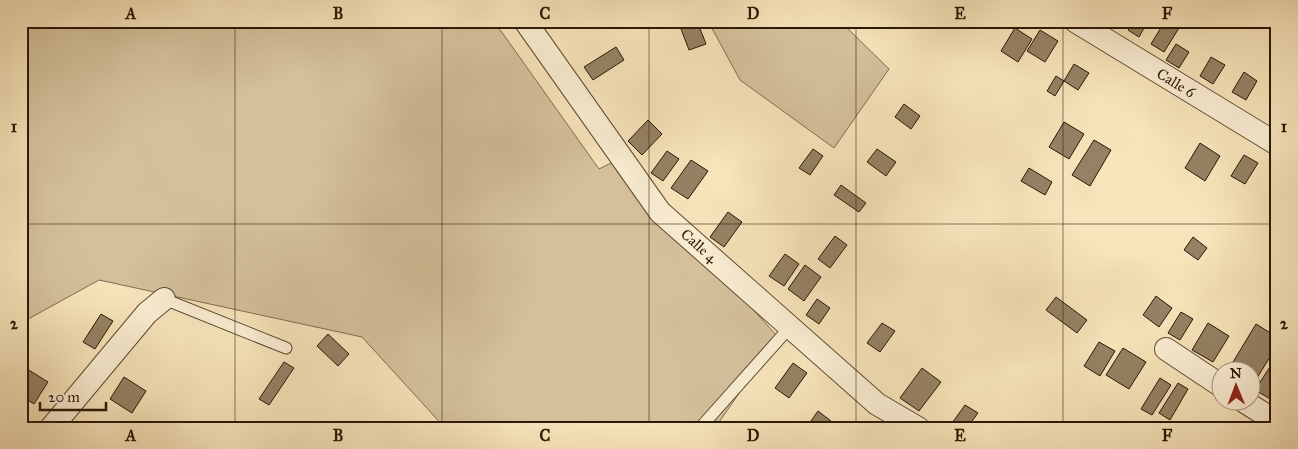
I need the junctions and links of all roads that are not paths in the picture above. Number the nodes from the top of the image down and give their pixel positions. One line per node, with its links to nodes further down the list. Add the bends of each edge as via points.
1 (525, 21): 5 (street, Calle 4, via 660,212)
2 (1075, 21): 3 (street, Calle 6)
3 (1277, 144)
4 (164, 299): 6 (lane); 11 (street, via 147,314)
5 (790, 327): 12 (lane); 13 (street, Calle 4, via 877,404)
6 (286, 348)
7 (1166, 349): 8 (street)
8 (1210, 378)
9 (1260, 411): 10 (street)
10 (1277, 422)
11 (51, 428)
12 (700, 428)
13 (918, 428)

